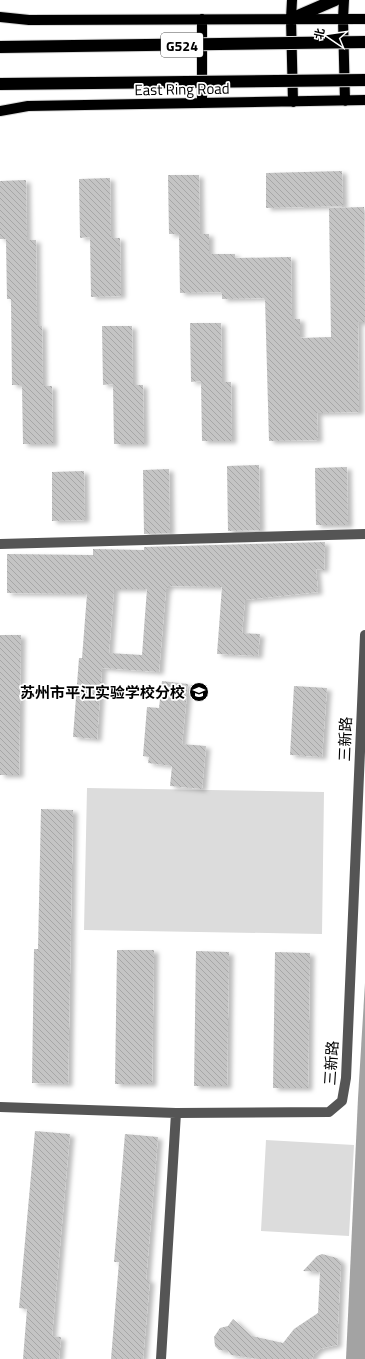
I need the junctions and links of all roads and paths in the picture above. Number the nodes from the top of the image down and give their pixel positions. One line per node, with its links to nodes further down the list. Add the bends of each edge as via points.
1 (292, 0): 7 (main road)
2 (335, 0): 7 (highway)
3 (344, 0): 8 (main road)
4 (0, 16): 6 (main road, via 29,20)
5 (365, 18): 8 (main road)
6 (202, 19): 7 (main road); 16 (main road)
7 (291, 19): 8 (main road); 15 (main road)
8 (343, 19): 14 (main road)
9 (365, 42): 10 (highway, G524, bridge)
10 (0, 47)
11 (365, 80): 12 (highway, bridge)
12 (0, 84)
13 (365, 100): 14 (main road, East Ring Road)
14 (345, 101): 15 (main road, East Ring Road)
15 (293, 102): 16 (main road, East Ring Road)
16 (202, 103): 17 (main road, East Ring Road, via 28,106)
17 (0, 111)
18 (365, 534): 19 (street)
19 (0, 544)
20 (365, 634): 22 (street, 三新路, via 346,1078 342,1100 329,1112)
21 (0, 1107): 22 (street, 三新路)
22 (176, 1113): 23 (street)
23 (161, 1359)

